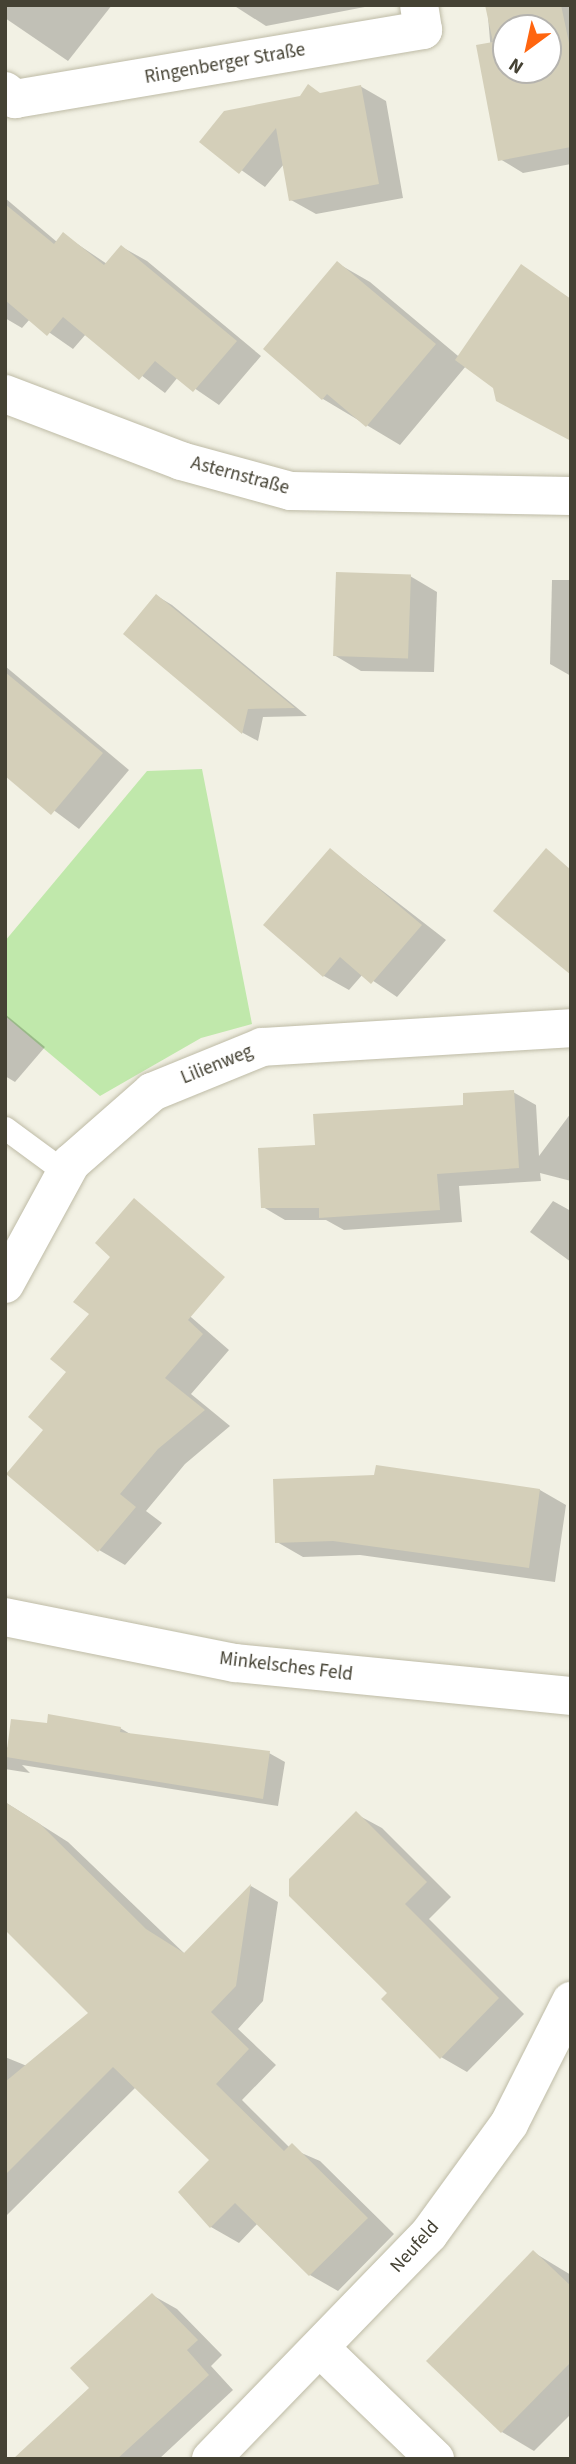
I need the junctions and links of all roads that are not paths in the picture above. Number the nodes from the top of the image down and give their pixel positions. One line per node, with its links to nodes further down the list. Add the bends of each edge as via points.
1 (419, 5): 2 (street, Ringenberger Straße, via 423,30 15,99)
2 (5, 91)
3 (5, 394): 4 (street, Asternstraße, via 181,461 291,491)
4 (571, 496)
5 (571, 1028): 7 (street, Lilienweg, via 262,1047 152,1092)
6 (5, 1128): 7 (lane)
7 (66, 1173): 8 (street, Lilienweg)
8 (5, 1284)
9 (5, 1616): 10 (street, Minkelsches Feld, via 234,1663)
10 (571, 1696)
11 (571, 2001): 12 (street, Neufeld, via 489,2154 429,2234)
12 (320, 2348): 13 (street, Neufeld); 14 (street)
13 (211, 2459)
14 (435, 2459)

